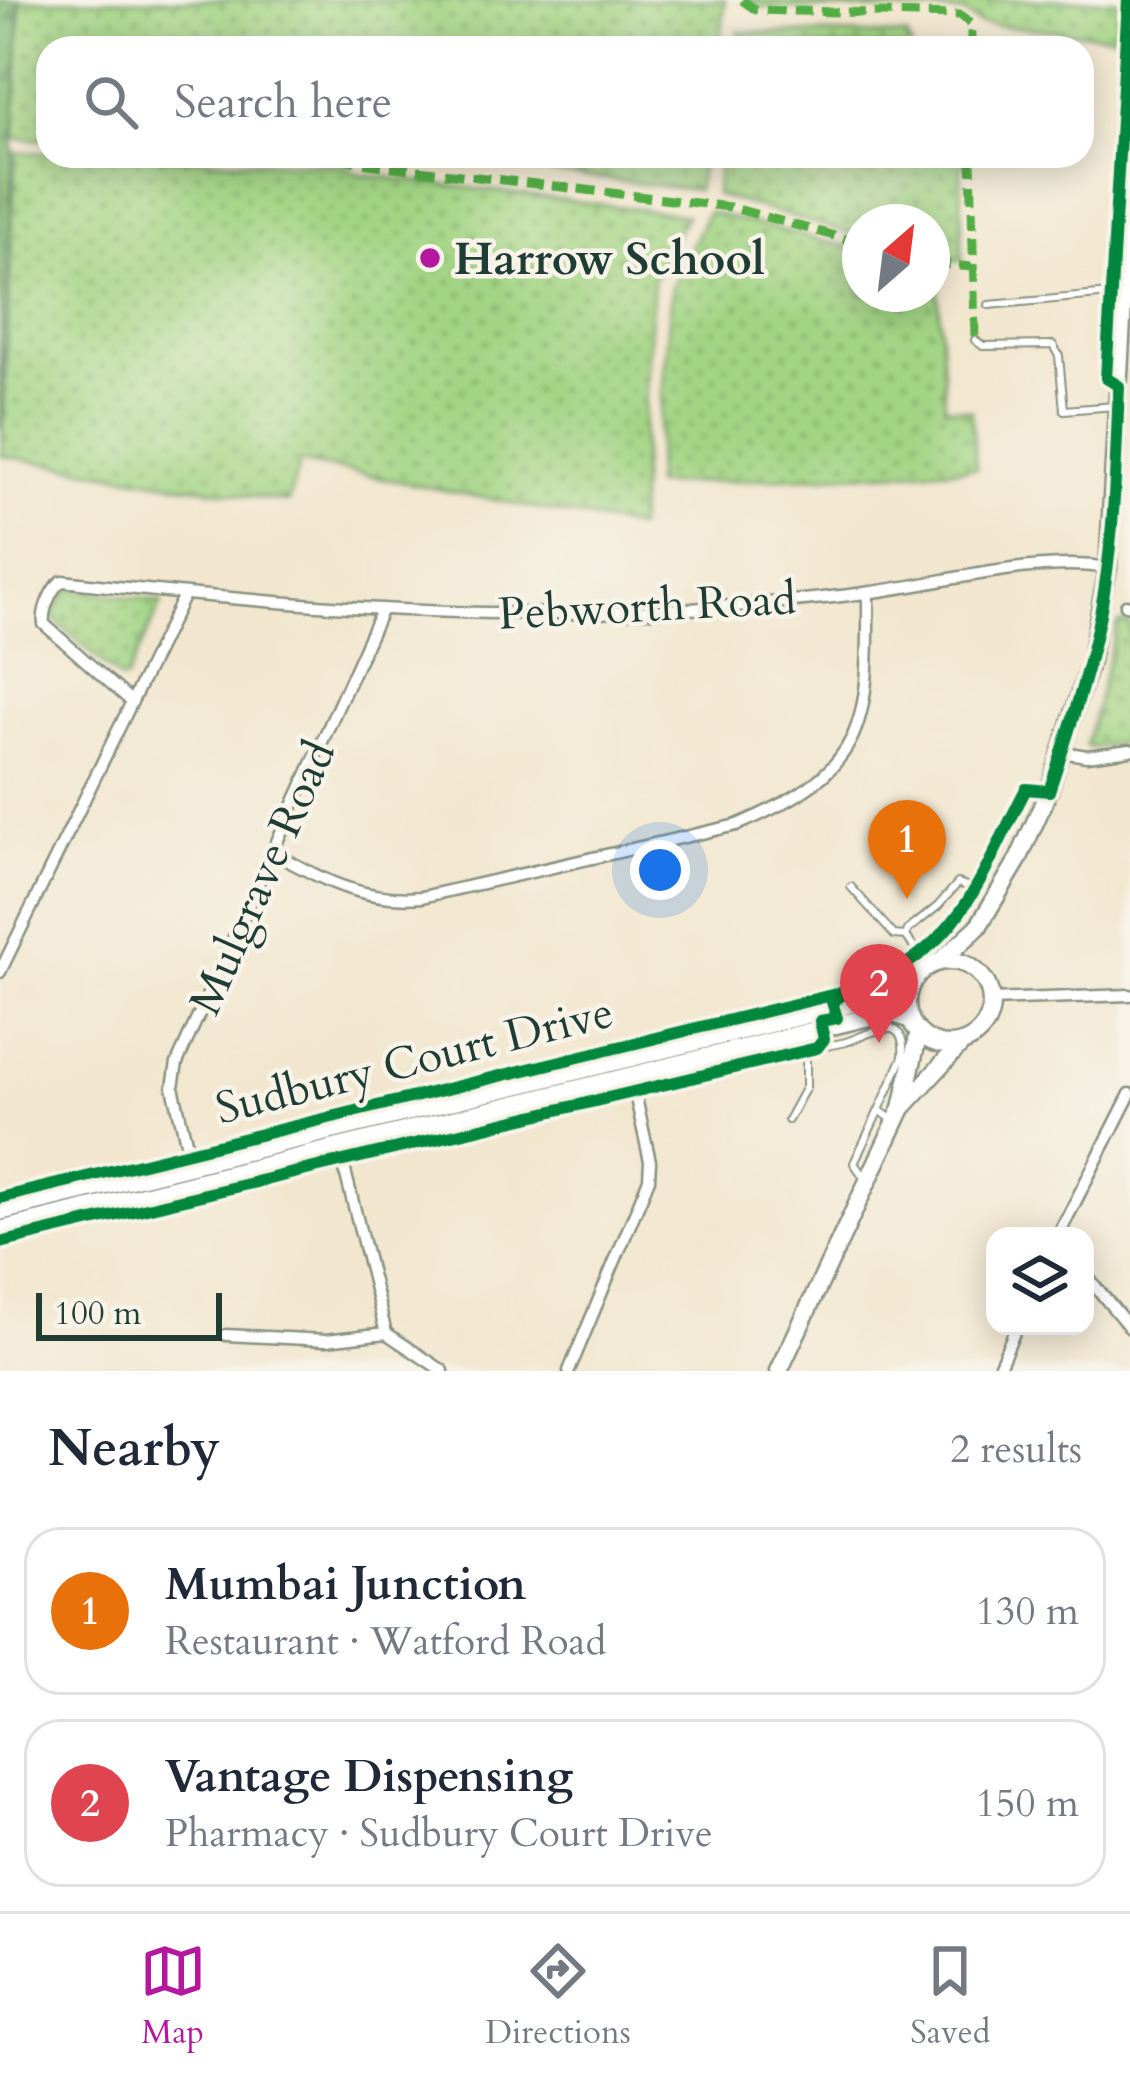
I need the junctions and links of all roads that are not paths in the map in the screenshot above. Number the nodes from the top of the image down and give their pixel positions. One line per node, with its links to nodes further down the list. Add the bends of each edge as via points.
1 (1130, 102): 2 (main road)
2 (1130, 176): 3 (main road)
3 (1125, 293): 4 (lane); 6 (main road)
4 (989, 305)
5 (975, 340): 6 (lane, via 1053,345 1064,410)
6 (1118, 406): 7 (main road)
7 (1108, 568): 8 (street, Pebworth Road, via 1054,566); 13 (main road)
8 (868, 593): 10 (street, Pebworth Road, via 656,610); 15 (street, via 863,718 821,780 786,805 737,825 422,898 359,895)
9 (184, 595): 10 (street, Pebworth Road); 11 (street); 11 (street, Pebworth Road, via 57,584 44,624)
10 (382, 609): 15 (street, Mulgrave Road)
11 (132, 702): 24 (street)
12 (1130, 750): 13 (street)
13 (1062, 752): 14 (main road)
14 (1049, 790): 17 (street, via 1026,789); 19 (main road)
15 (272, 853): 42 (street, Mulgrave Road, via 177,1064 173,1087)
16 (851, 887): 20 (lane, via 894,935)
17 (976, 889): 18 (street); 20 (lane, via 958,884)
18 (968, 902): 19 (street); 21 (street)
19 (982, 920): 22 (main road); 23 (main road)
20 (906, 936): 21 (lane)
21 (919, 954): 27 (street)
22 (941, 961): 23 (main road); 25 (main road)
23 (976, 970): 28 (main road)
24 (0, 972)
25 (912, 982): 27 (main road, Sudbury Court Drive); 29 (main road, via 907,1004)
26 (1130, 994): 28 (street)
27 (851, 995): 30 (main road, Sudbury Court Drive); 41 (street, Sudbury Court Drive)
28 (991, 1000): 31 (main road, via 983,1027)
29 (915, 1026): 31 (main road, via 934,1042); 32 (main road, Sudbury Court Drive, via 889,1012); 37 (main road)
30 (752, 1036): 32 (main road, Sudbury Court Drive); 35 (main road, Sudbury Court Drive); 38 (main road, Sudbury Court Drive)
31 (962, 1042): 37 (main road)
32 (804, 1043): 33 (street, Sudbury Court Drive); 36 (lane, via 845,1042 875,1029 897,1034 904,1057); 39 (lane, via 806,1087)
33 (634, 1089): 35 (street, Sudbury Court Drive); 59 (street, via 649,1179)
34 (1130, 1094): 50 (street)
35 (573, 1097): 38 (main road, Sudbury Court Drive); 40 (street, Sudbury Court Drive)
36 (879, 1110): 37 (lane); 45 (lane, via 854,1163)
37 (899, 1115): 45 (main road)
38 (417, 1119): 40 (main road, Sudbury Court Drive); 41 (main road, Sudbury Court Drive)
39 (788, 1120)
40 (394, 1140): 43 (street, Sudbury Court Drive); 44 (main road, Sudbury Court Drive)
41 (236, 1148): 42 (street, Sudbury Court Drive); 47 (main road, Sudbury Court Drive)
42 (188, 1150): 46 (street, Sudbury Court Drive)
43 (342, 1159): 44 (street, Sudbury Court Drive); 55 (street)
44 (279, 1167): 49 (main road, Sudbury Court Drive)
45 (869, 1183): 60 (main road)
46 (0, 1198)
47 (42, 1211): 48 (main road, Sudbury Court Drive); 49 (main road, Sudbury Court Drive); 51 (main road, Sudbury Court Drive)
48 (0, 1212)
49 (70, 1220): 52 (street, Sudbury Court Drive)
50 (1063, 1227)
51 (0, 1230)
52 (0, 1243)
53 (1094, 1285): 54 (street)
54 (1130, 1328)
55 (386, 1333): 56 (street, via 326,1340); 58 (street)
56 (226, 1335)
57 (1013, 1335): 61 (street)
58 (443, 1371)
59 (569, 1371)
60 (779, 1371)
61 (997, 1371)

